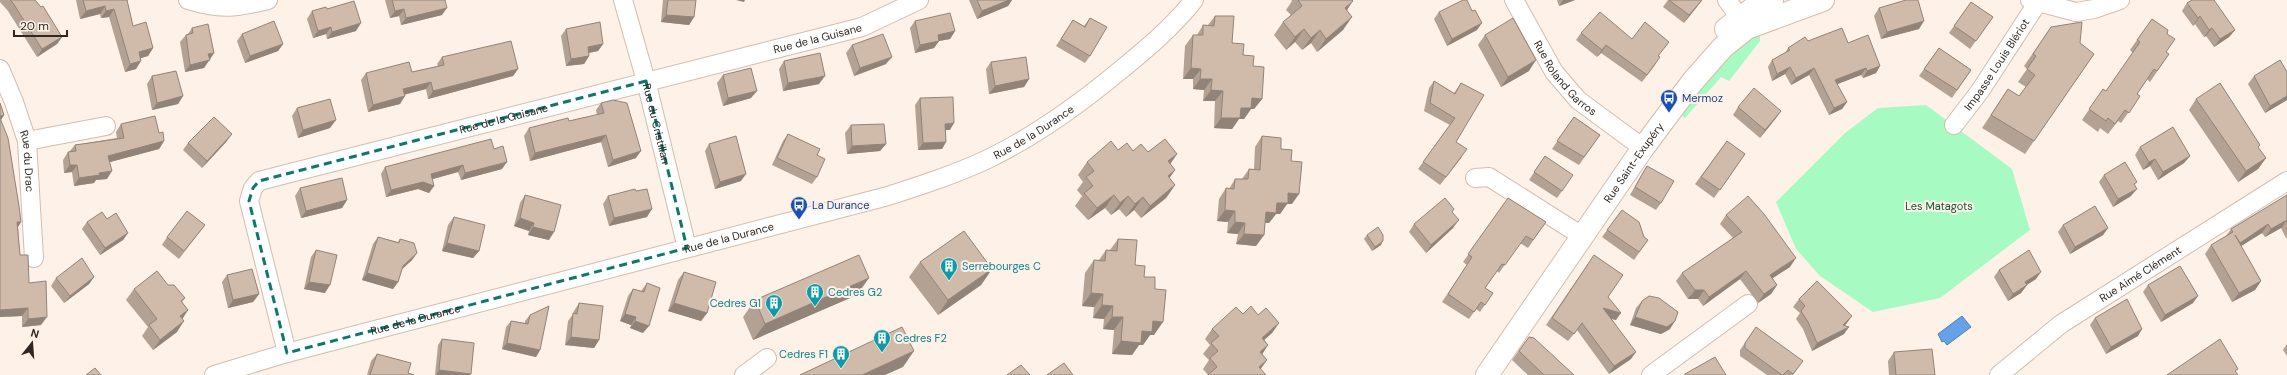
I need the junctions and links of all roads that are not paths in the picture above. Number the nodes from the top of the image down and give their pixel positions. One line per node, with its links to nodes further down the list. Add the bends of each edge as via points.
1 (188, 0): 2 (street, via 209,7 238,7)
2 (268, 0)
3 (624, 0): 14 (street, Rue du Cristillan)
4 (919, 0): 14 (street, Rue de la Guisane, via 862,27)
5 (1194, 0): 22 (street, Rue de la Durance, via 1147,49 1078,104 1031,136 988,159 940,179 888,196)
6 (1514, 0): 18 (street, Rue Roland Garros, via 1554,72 1578,100)
7 (1727, 0): 12 (street)
8 (1772, 0): 12 (main road, Rue Saint-Exupéry, via 1751,10)
9 (2120, 0): 11 (street, via 2076,12)
10 (1816, 1): 12 (main road, Rue Saint-Exupéry)
11 (2034, 1): 15 (street, Impasse Louis Blériot, via 1980,91)
12 (1749, 21): 18 (main road, Rue Saint-Exupéry, via 1685,74)
13 (0, 69): 17 (street, Rue du Drac)
14 (646, 81): 22 (street, Rue du Cristillan); 25 (street, Rue de la Guisane, via 259,181 252,188 250,201)
15 (1954, 125)
16 (106, 126): 17 (street)
17 (27, 141): 23 (street, Rue du Drac)
18 (1638, 145): 21 (main road, Rue Saint-Exupéry)
19 (1475, 178): 21 (street, via 1489,177)
20 (2287, 181): 32 (street, Rue Aimé Clément, via 2061,324)
21 (1577, 232): 29 (main road, Rue Saint-Exupéry); 30 (main road, Rue Saint-Exupéry)
22 (687, 248): 25 (street, Rue de la Durance)
23 (34, 258)
24 (1748, 304): 31 (street)
25 (287, 353): 27 (street, Rue de la Durance)
26 (768, 358): 28 (street)
27 (214, 375)
28 (744, 375)
29 (1473, 375)
30 (1487, 375)
31 (1651, 375)
32 (1999, 375)

